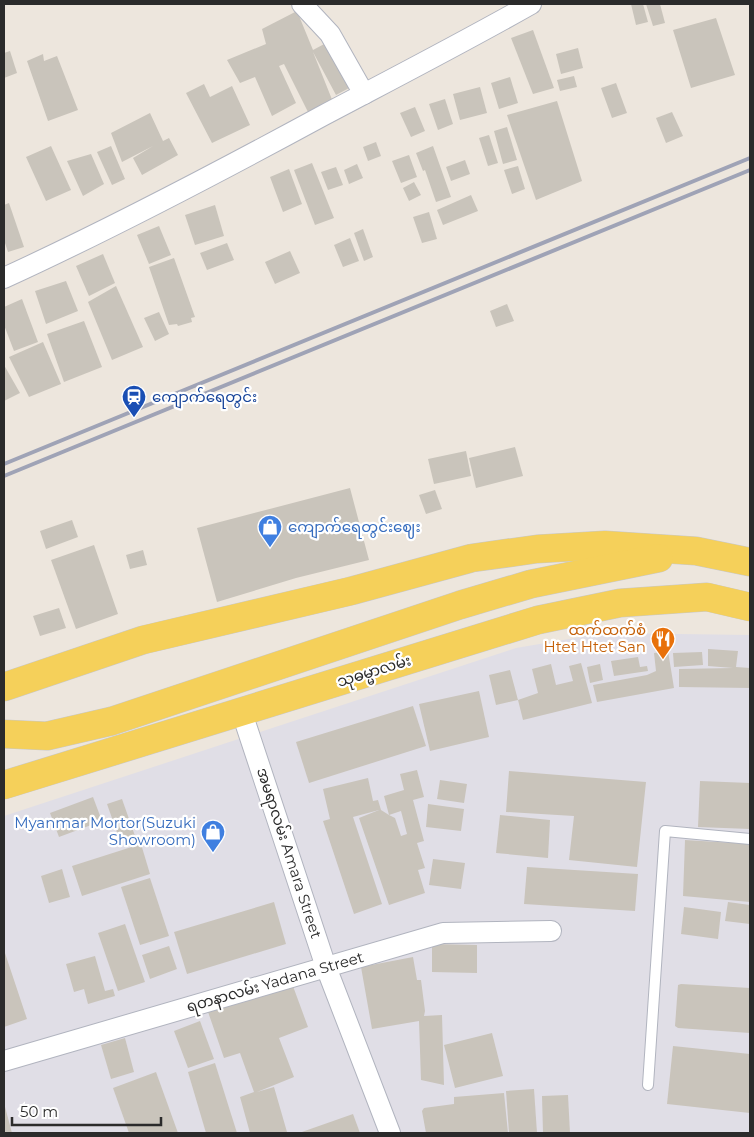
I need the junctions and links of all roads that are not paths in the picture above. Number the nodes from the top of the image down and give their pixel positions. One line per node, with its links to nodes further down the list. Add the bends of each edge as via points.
1 (302, 4): 3 (street, via 330,34)
2 (531, 4): 3 (street, via 429,62)
3 (364, 94): 4 (street, via 65,250)
4 (4, 278)
5 (696, 551): 6 (main road); 7 (main road); 10 (main road, via 606,544 472,558 351,591 142,640)
6 (750, 562)
7 (531, 584): 8 (main road, via 626,577); 12 (main road, via 112,721 47,736)
8 (707, 597): 9 (main road, သုဓမ္မာလမ်း); 11 (main road, သုဓမ္မာလမ်း, via 620,603 538,620)
9 (750, 607)
10 (4, 687)
11 (242, 713): 13 (main road, သုဓမ္မာလမ်း); 16 (street, အမရာလမ်း Amara Street)
12 (4, 734)
13 (4, 785)
14 (750, 839): 18 (lane, via 665,831)
15 (551, 931): 16 (street, ရတနာလမ်း Yadana Street, via 443,933)
16 (326, 967): 17 (street, ရတနာလမ်း Yadana Street); 19 (street, အမရာလမ်း Amara Street)
17 (4, 1061)
18 (648, 1086)
19 (390, 1133)

